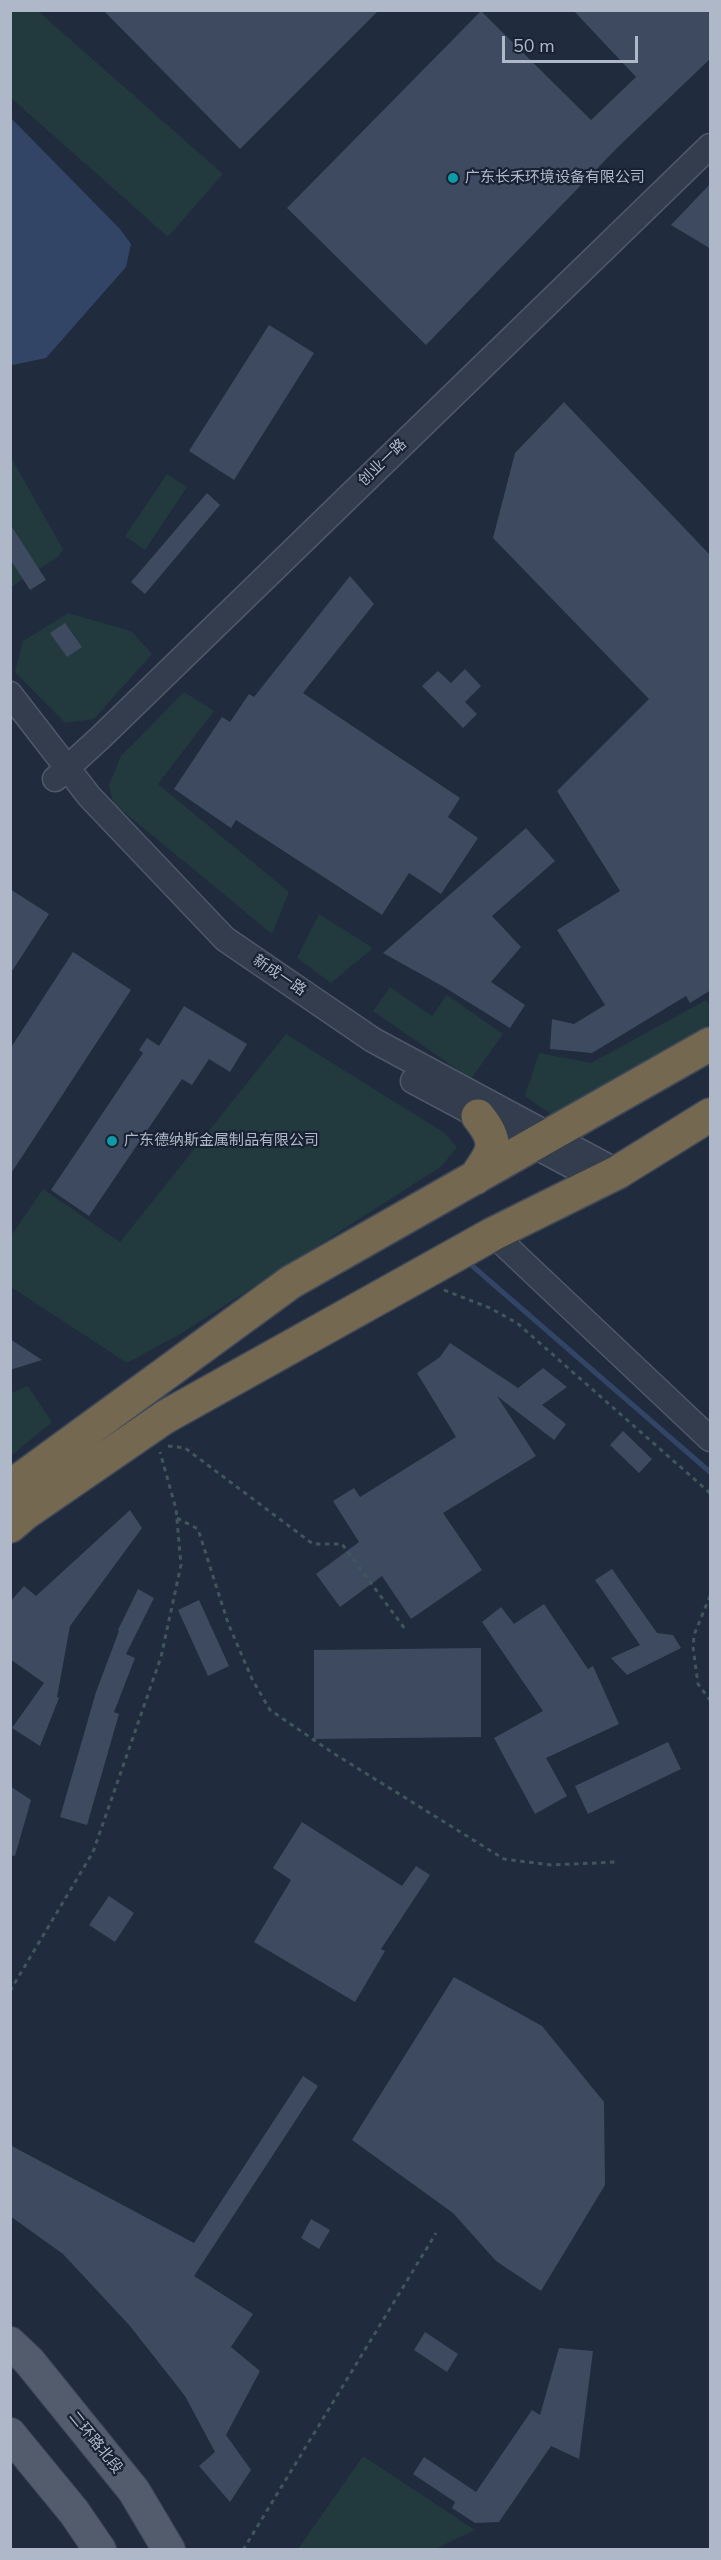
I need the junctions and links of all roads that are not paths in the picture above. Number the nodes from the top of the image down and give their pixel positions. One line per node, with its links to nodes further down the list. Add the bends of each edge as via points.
1 (711, 146): 4 (street, 创业一路)
2 (10, 694): 3 (street, 新成一路)
3 (21, 721): 4 (street, via 70,740); 5 (street, 新成一路)
4 (100, 738): 5 (street, 创业一路); 6 (street, via 92,761 92,780)
5 (62, 774): 6 (street, 新成一路); 9 (street, 新成一路, via 76,806 214,951 364,1054)
6 (105, 813): 10 (street, 新成一路, via 225,939 373,1040)
7 (711, 1044): 10 (highway)
8 (711, 1115): 11 (highway)
9 (478, 1116): 10 (street, 新成一路); 12 (highway, via 491,1132 492,1147)
10 (541, 1140): 11 (street, 新成一路); 12 (highway)
11 (609, 1176): 13 (highway)
12 (475, 1178): 15 (highway, via 291,1282)
13 (493, 1234): 14 (street); 16 (highway, via 165,1417 155,1436)
14 (711, 1439)
15 (10, 1487)
16 (10, 1526)
17 (10, 2343): 20 (main road, 二环路北段, via 29,2361 134,2491)
18 (10, 2434): 19 (main road)
19 (100, 2550)
20 (169, 2550)

